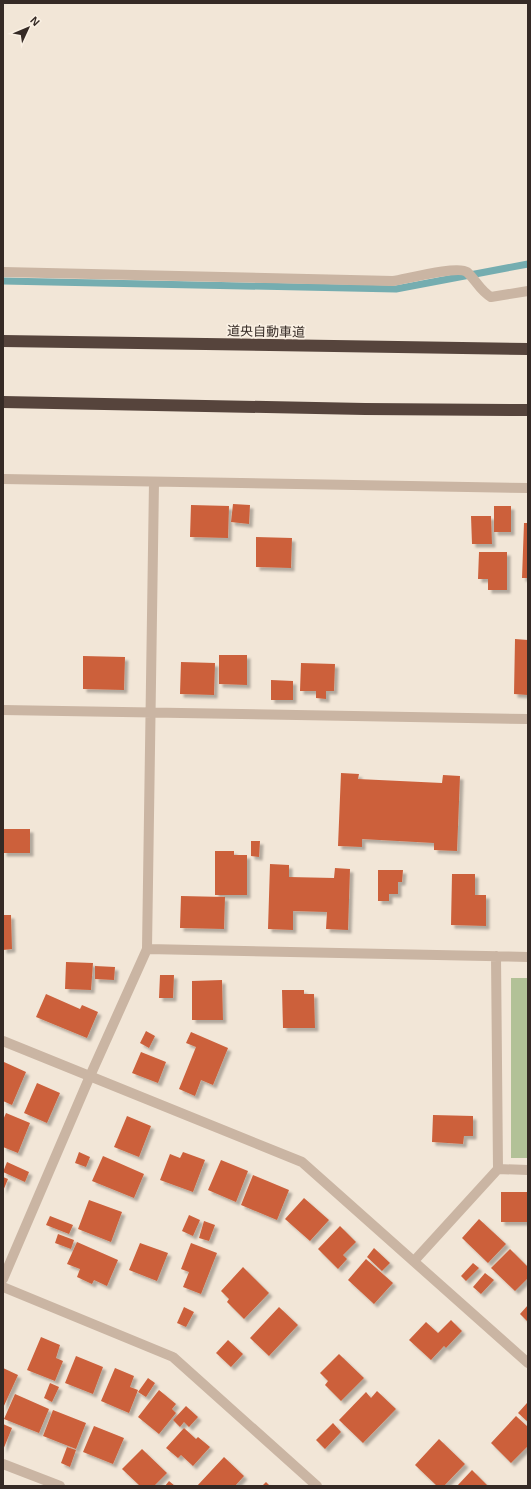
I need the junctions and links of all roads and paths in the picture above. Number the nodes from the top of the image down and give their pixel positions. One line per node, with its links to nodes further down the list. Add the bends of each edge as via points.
1 (3, 272): 2 (street, via 393,281 455,269 466,272 485,294 491,297)
2 (528, 292)
3 (3, 342): 4 (highway, 道央自動車道)
4 (528, 350)
5 (3, 402): 6 (highway)
6 (528, 410)
7 (3, 479): 8 (street)
8 (154, 482): 9 (street); 11 (street)
9 (528, 488)
10 (3, 710): 11 (street)
11 (151, 712): 12 (street); 13 (street)
12 (528, 719)
13 (147, 949): 14 (street); 17 (street)
14 (496, 956): 15 (street); 18 (street)
15 (528, 957)
16 (3, 1041): 17 (street)
17 (90, 1076): 20 (street, via 302,1162); 21 (street)
18 (498, 1169): 19 (street); 20 (street)
19 (528, 1170)
20 (414, 1261): 23 (street)
21 (3, 1279)
22 (3, 1287): 26 (street, via 173,1357)
23 (528, 1363)
24 (3, 1464): 25 (street)
25 (60, 1486)
26 (317, 1486)

